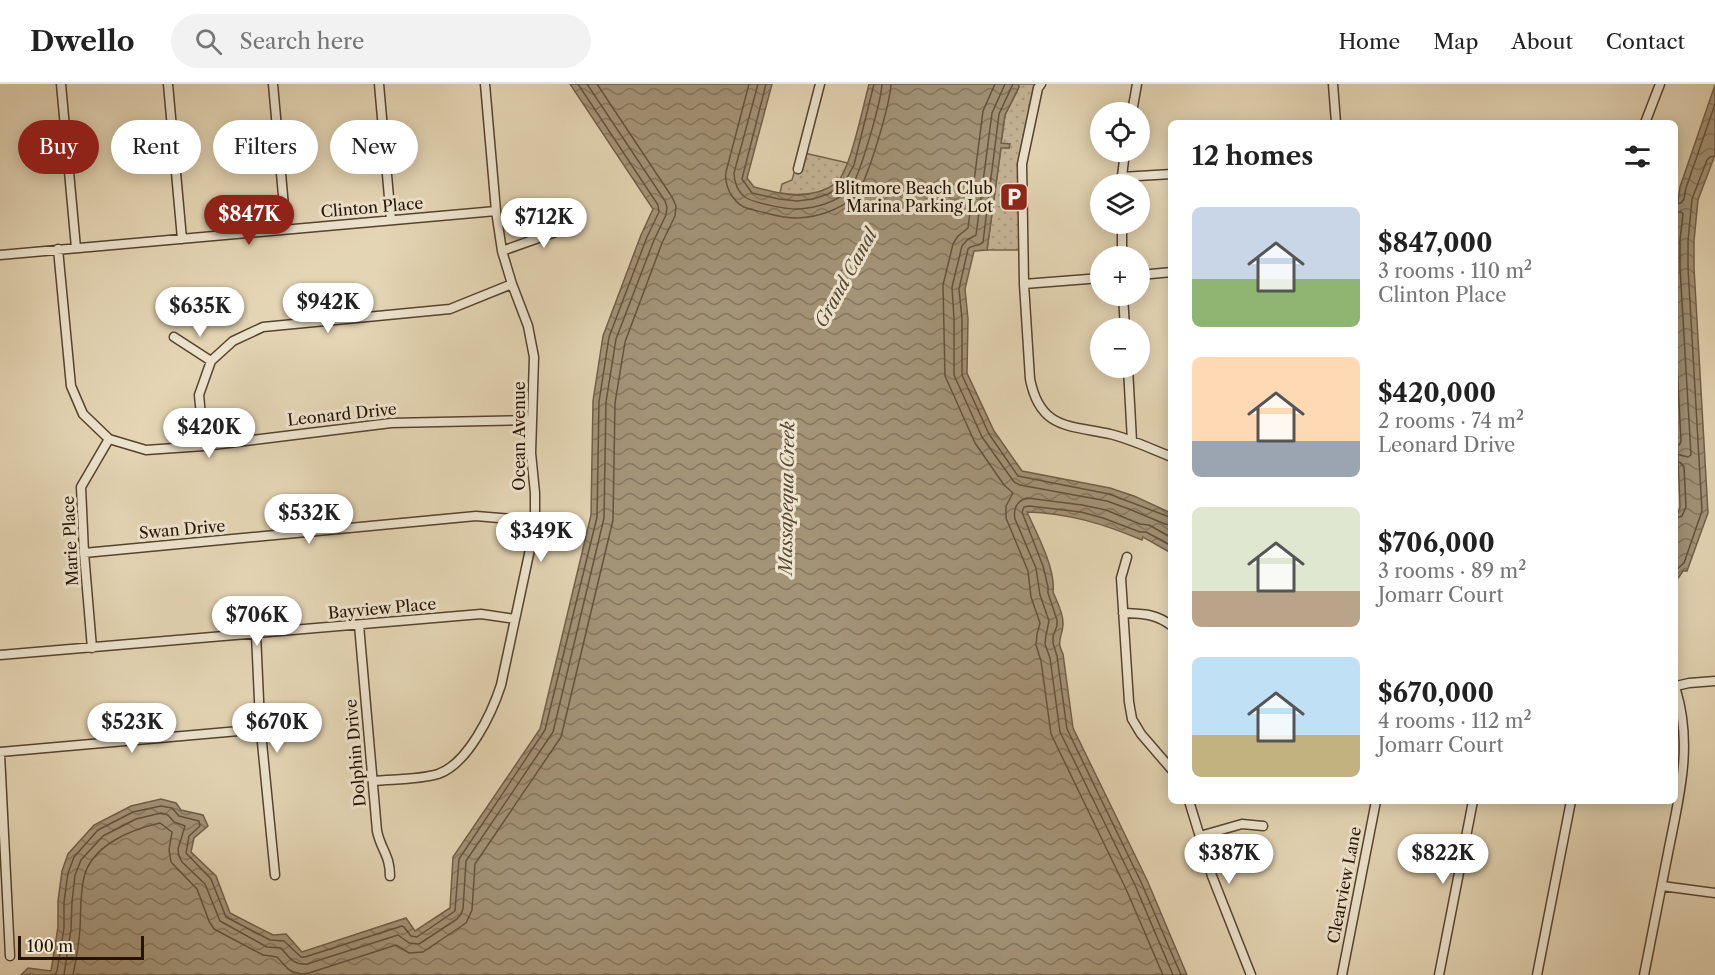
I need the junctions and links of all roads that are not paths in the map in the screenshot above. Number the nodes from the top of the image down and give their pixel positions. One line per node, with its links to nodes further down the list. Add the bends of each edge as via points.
1 (61, 84): 22 (street)
2 (168, 84): 21 (street)
3 (273, 84): 20 (street)
4 (379, 84): 18 (street)
5 (485, 84): 17 (street, Ocean Avenue)
6 (820, 84): 14 (street)
7 (1040, 84): 30 (street, via 1022,164)
8 (1137, 84): 11 (street)
9 (1334, 84): 12 (street)
10 (1660, 84): 13 (street)
11 (1134, 102)
12 (1336, 120)
13 (1646, 120)
14 (798, 169)
15 (1168, 175): 16 (street)
16 (1150, 177)
17 (496, 211): 18 (street, Clinton Place); 24 (street, Ocean Avenue)
18 (391, 220): 20 (street, Clinton Place)
19 (578, 224): 24 (street)
20 (286, 229): 21 (street, Clinton Place)
21 (182, 238): 22 (street, Clinton Place)
22 (76, 248): 23 (street, Clinton Place)
23 (58, 249): 25 (street, Clinton Place); 35 (street, Leonard Drive, via 71,386 83,414)
24 (502, 251): 29 (street, Ocean Avenue)
25 (0, 255)
26 (1168, 272): 27 (street)
27 (1150, 274)
28 (1090, 279): 30 (street)
29 (512, 284): 32 (street, via 450,309 263,327 233,341); 34 (street, Ocean Avenue, via 533,349)
30 (1024, 284): 36 (street, via 1030,379 1039,405 1064,426)
31 (174, 337): 32 (street)
32 (211, 361): 37 (street, via 200,395)
33 (1129, 378): 36 (street)
34 (532, 420): 37 (street, Leonard Drive, via 390,423); 39 (street, Ocean Avenue)
35 (109, 439): 37 (street, Leonard Drive, via 146,450); 40 (street, Marie Place, via 81,487)
36 (1132, 441): 38 (street)
37 (204, 446)
38 (1168, 455)
39 (535, 521): 40 (street, Swan Drive, via 477,516); 43 (street, Ocean Avenue)
40 (84, 553): 47 (street, Marie Place)
41 (1127, 557): 42 (street, via 1121,578)
42 (1123, 613): 44 (street, via 1152,614); 54 (street, via 1132,719)
43 (515, 619): 45 (street, Bayview Place, via 481,614); 55 (street, Ocean Avenue, via 496,701 461,759 437,774)
44 (1168, 623)
45 (359, 625): 46 (street, Bayview Place); 55 (street, Dolphin Drive)
46 (256, 634): 47 (street, Bayview Place); 52 (street)
47 (92, 648): 48 (street, Bayview Place)
48 (0, 656)
49 (1715, 681): 50 (street)
50 (1678, 688)
51 (1678, 695): 56 (street, via 1685,746)
52 (262, 729): 53 (street); 64 (street)
53 (0, 753): 68 (street)
54 (1168, 765)
55 (373, 781): 65 (street, Dolphin Drive, via 377,831 390,863)
56 (1678, 797)
57 (1190, 804): 63 (street)
58 (1375, 804): 70 (street, Clearview Lane)
59 (1472, 804): 71 (street)
60 (1570, 804): 72 (street)
61 (1677, 804): 66 (street)
62 (1263, 826): 63 (street, via 1242,824)
63 (1200, 836): 69 (street)
64 (275, 875)
65 (390, 876)
66 (1662, 886): 67 (street); 73 (street)
67 (1715, 893)
68 (10, 956)
69 (1251, 975)
70 (1342, 975)
71 (1439, 975)
72 (1537, 975)
73 (1644, 975)

